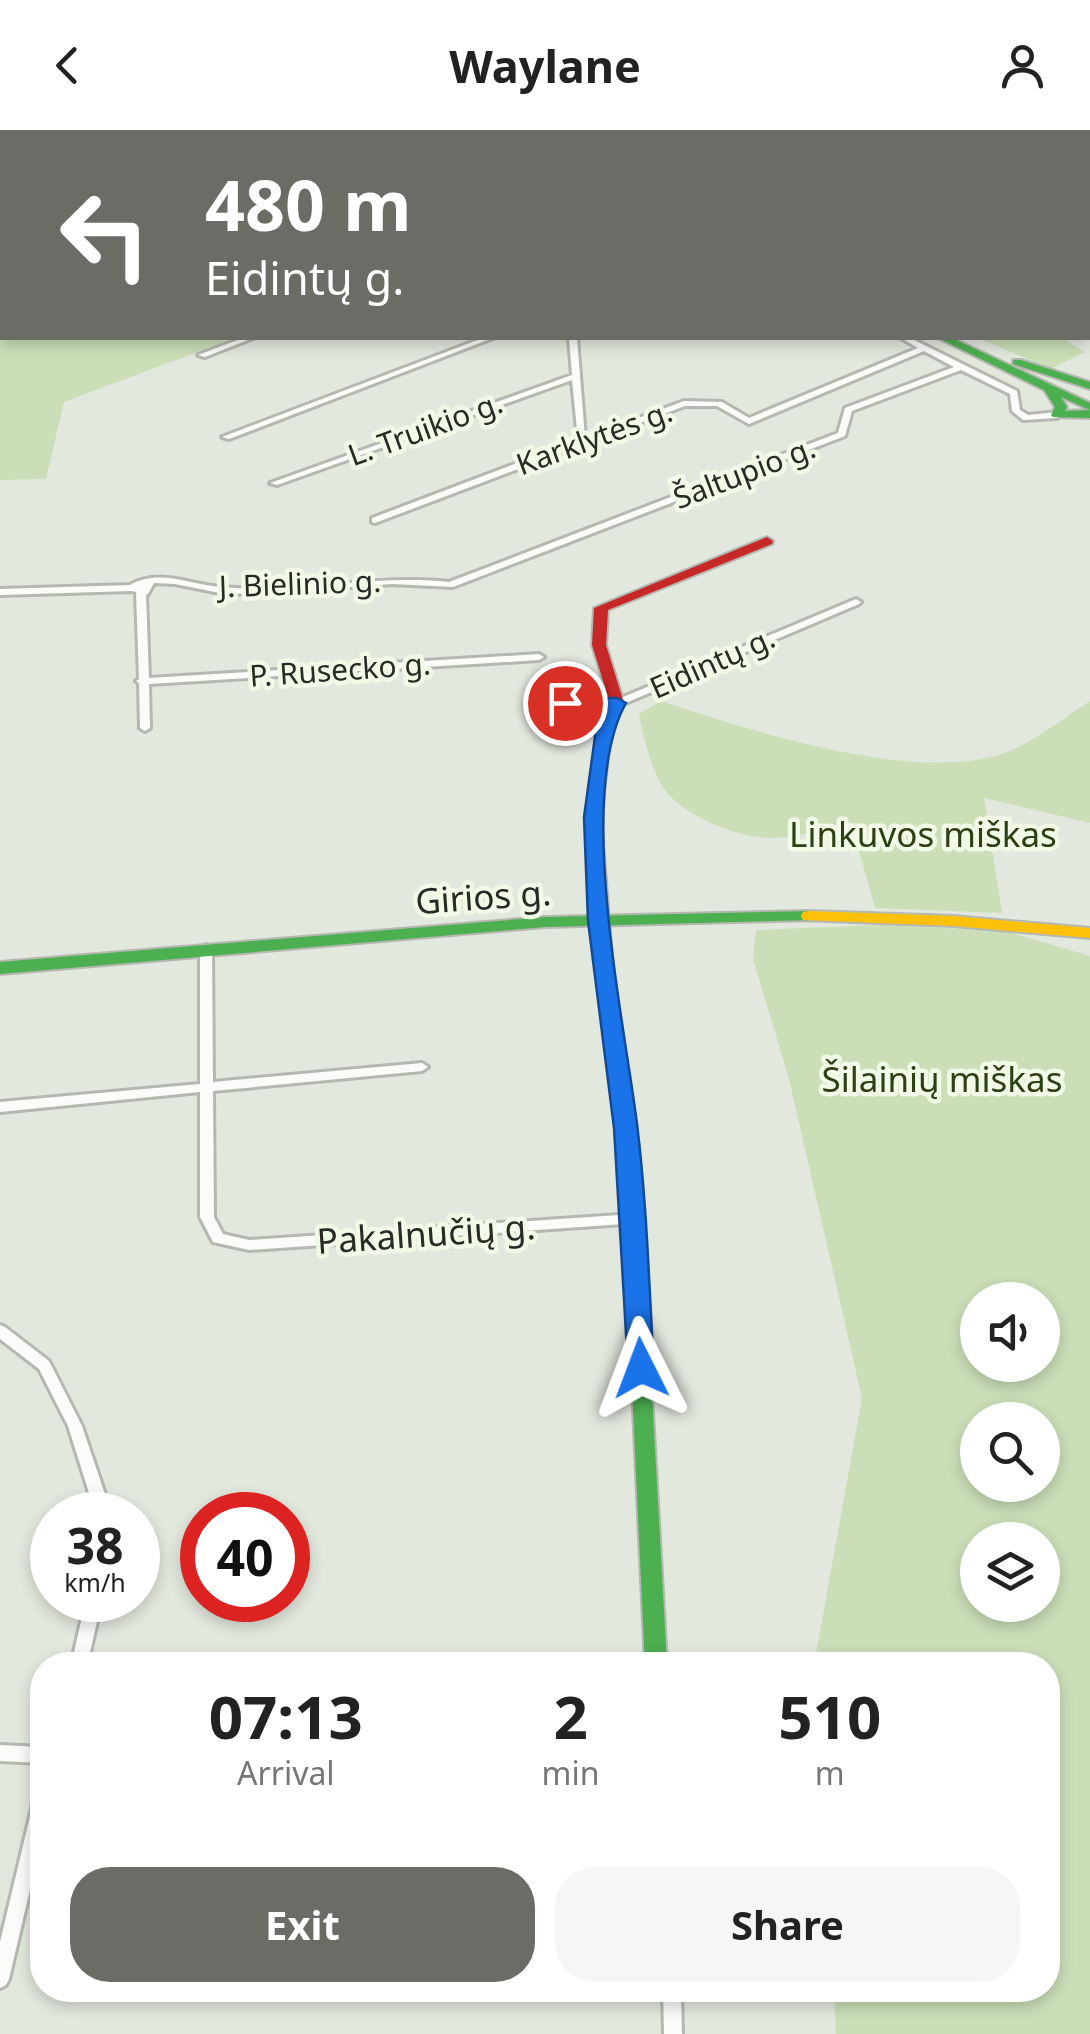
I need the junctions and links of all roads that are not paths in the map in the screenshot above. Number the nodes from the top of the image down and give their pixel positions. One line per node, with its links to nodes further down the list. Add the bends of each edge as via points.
1 (244, 340): 8 (street)
2 (484, 340): 17 (street, L. Truikio g.)
3 (573, 340): 11 (street)
4 (907, 340): 7 (street)
5 (948, 340): 13 (main road)
6 (969, 340): 9 (main road)
7 (923, 349): 10 (street); 18 (street, Karklytės g., via 749,421 720,404 695,400)
8 (202, 356)
9 (1011, 361): 12 (main road); 14 (main road)
10 (961, 366): 16 (street, via 1014,394 1016,411 1026,418); 22 (street, Šaltupio g., via 848,410 842,434)
11 (576, 376): 18 (street); 19 (street, L. Truikio g.)
12 (1090, 386)
13 (1050, 390): 15 (main road); 16 (main road, via 1061,407)
14 (1090, 397)
15 (1090, 410): 16 (main road)
16 (1057, 415)
17 (226, 437)
18 (581, 440): 20 (street, Karklytės g.)
19 (274, 483)
20 (375, 520)
21 (767, 540): 29 (main road, via 601,608 598,649)
22 (450, 585): 23 (street, J. Bielinio g., via 415,579 229,590 184,580)
23 (141, 588): 24 (street, J. Bielinio g.); 27 (street)
24 (0, 592)
25 (856, 602): 29 (street, Eidintų g.)
26 (539, 657): 27 (street, P. Rusecko g.)
27 (141, 681): 30 (street)
28 (565, 703): 29 (street, Eidintų g.)
29 (617, 703): 31 (main road, via 606,722 594,792)
30 (145, 728)
31 (598, 921): 32 (main road, Girios g., via 816,912); 33 (main road, Girios g.); 38 (main road)
32 (1090, 933)
33 (206, 950): 34 (main road, Girios g.); 36 (street)
34 (0, 968)
35 (422, 1067): 36 (street)
36 (210, 1090): 37 (street); 38 (street, Pakalnučių g., via 207,1217 218,1238 249,1245)
37 (0, 1107)
38 (634, 1219): 43 (main road)
39 (0, 1332): 40 (street, via 44,1364 75,1426)
40 (97, 1492)
41 (89, 1622): 42 (street)
42 (82, 1652)
43 (655, 1652)
44 (0, 1753): 45 (street)
45 (30, 1754)
46 (30, 1854): 47 (street)
47 (0, 1979)
48 (673, 2002): 49 (street)
49 (674, 2034)

